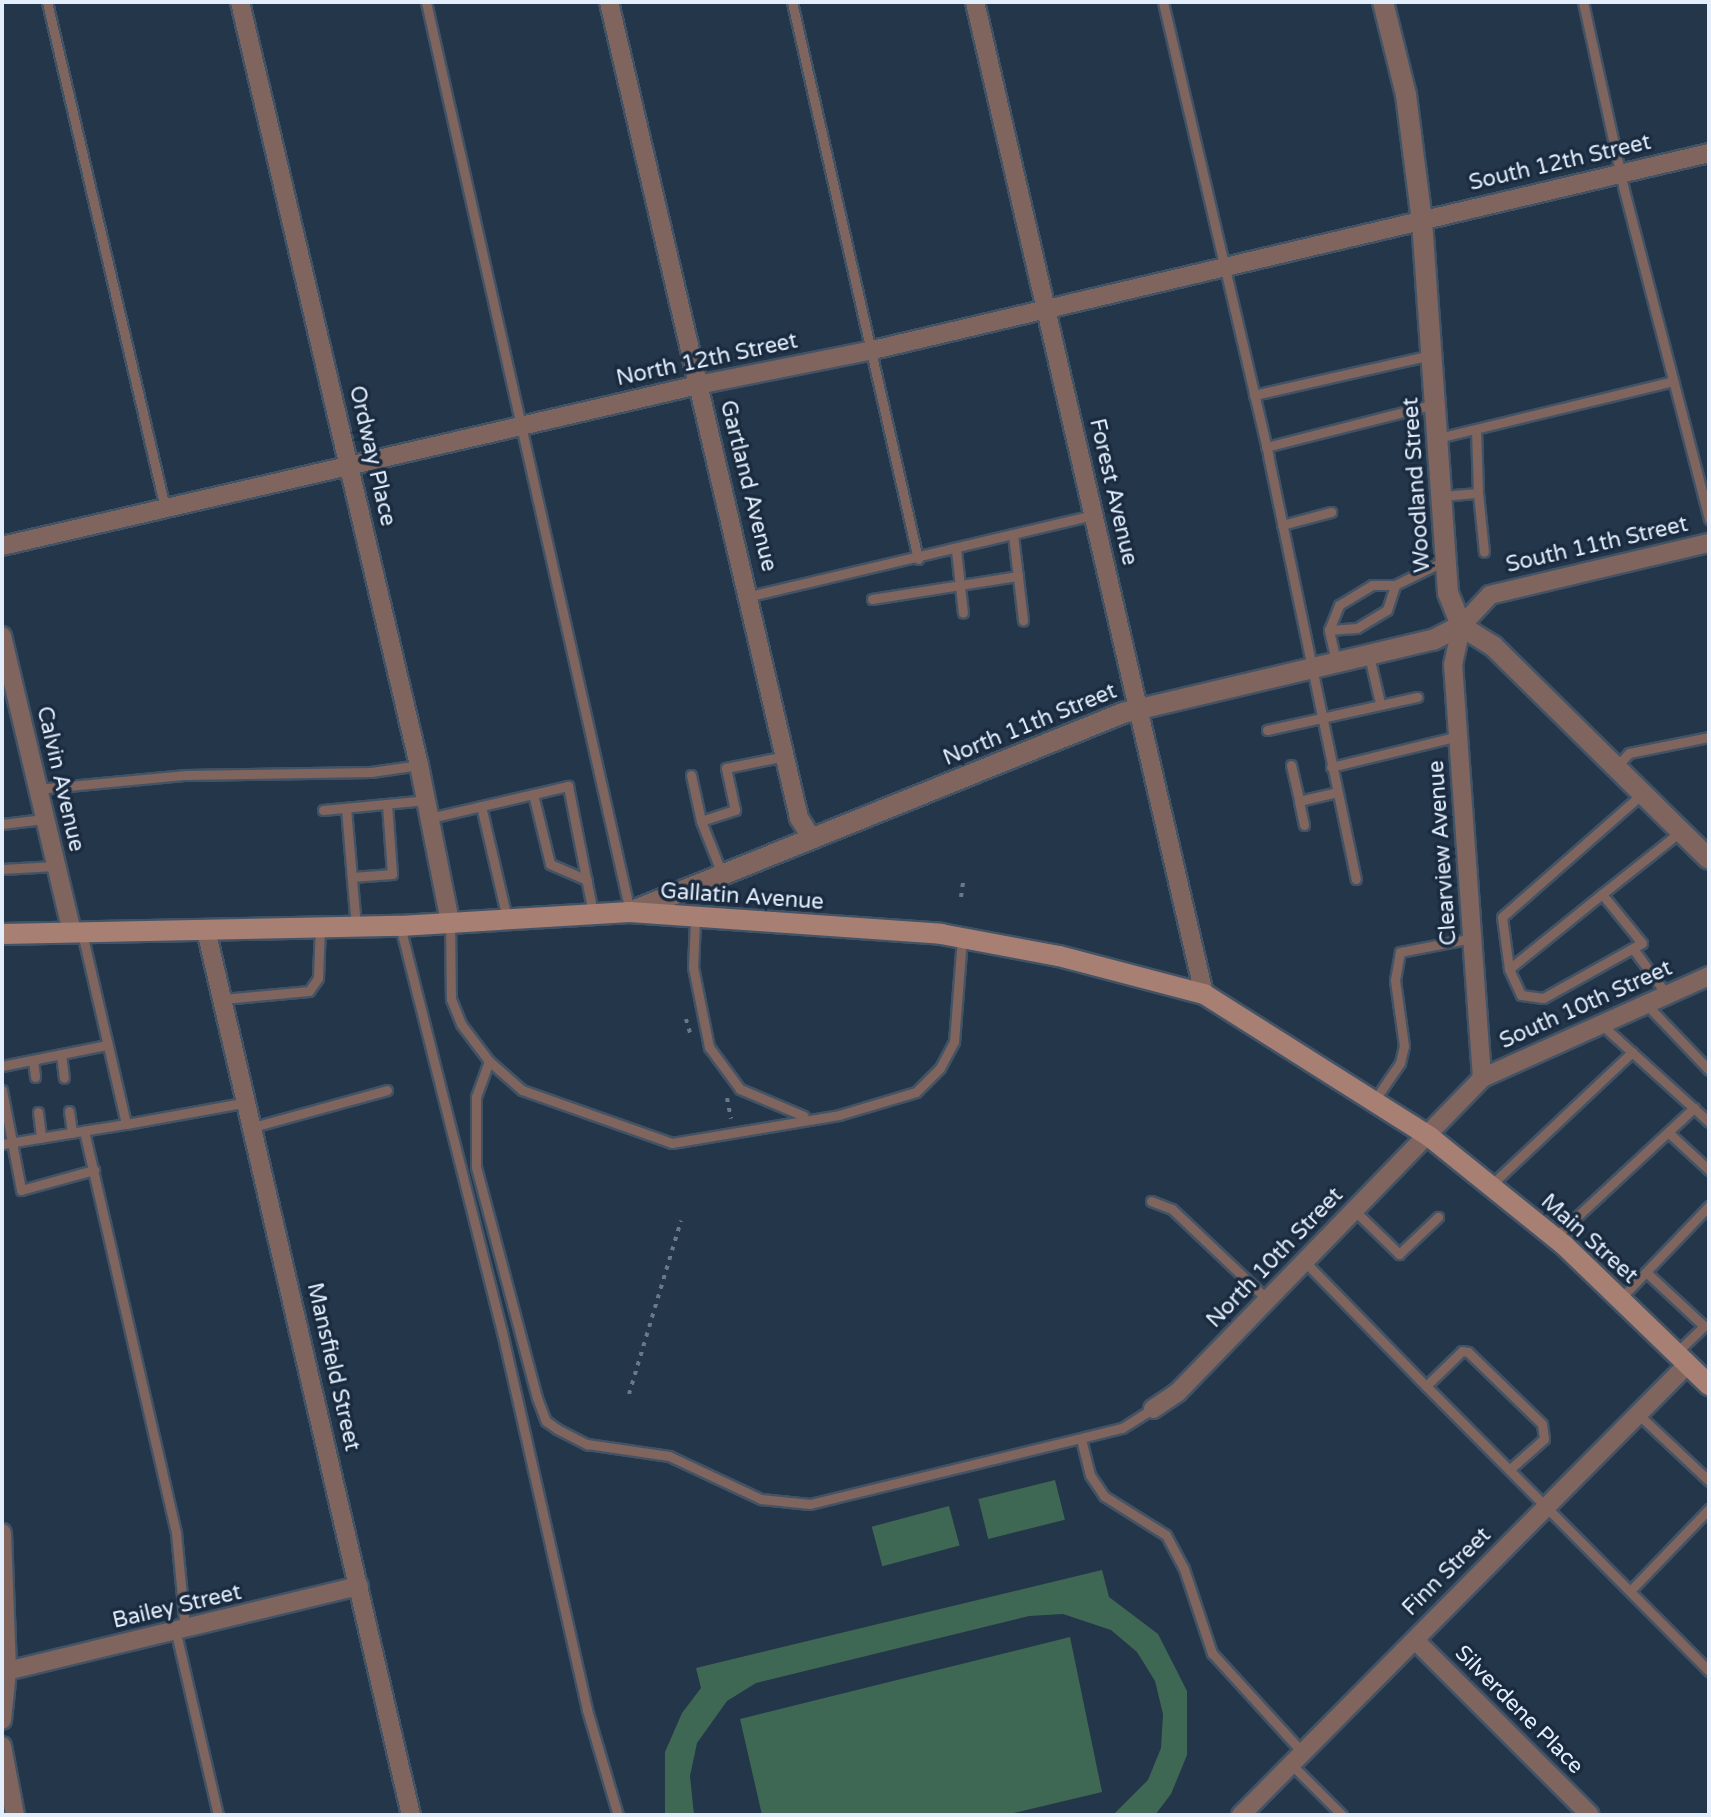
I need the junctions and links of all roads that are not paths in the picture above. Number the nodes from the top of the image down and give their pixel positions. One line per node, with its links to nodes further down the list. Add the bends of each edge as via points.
1 (47, 2): 28 (lane)
2 (240, 2): 25 (street, Ordway Place)
3 (426, 2): 21 (lane)
4 (609, 2): 18 (street, Gartland Avenue)
5 (792, 2): 15 (lane)
6 (975, 2): 14 (street, Forest Avenue)
7 (1163, 2): 13 (lane)
8 (1383, 2): 12 (street, Woodland Street, via 1406,95)
9 (1583, 2): 11 (lane)
10 (1709, 153): 11 (street, South 12th Street)
11 (1621, 173): 12 (street, South 12th Street); 17 (lane)
12 (1422, 221): 13 (street, North 12th Street); 16 (street, Woodland Street)
13 (1224, 269): 14 (street, North 12th Street); 19 (lane)
14 (1046, 307): 15 (street, North 12th Street); 30 (street, Forest Avenue)
15 (873, 350): 18 (street, North 12th Street); 38 (lane)
16 (1431, 355): 19 (lane); 20 (street, Woodland Street)
17 (1673, 381): 22 (lane); 31 (lane)
18 (698, 385): 21 (street, North 12th Street); 43 (street, Gartland Avenue)
19 (1254, 395): 24 (lane)
20 (1435, 404): 23 (street, Woodland Street); 24 (lane)
21 (523, 426): 25 (street, North 12th Street); 90 (lane)
22 (1476, 429): 23 (lane); 26 (lane)
23 (1438, 438): 27 (street, Woodland Street)
24 (1266, 447): 32 (lane)
25 (350, 465): 28 (street, North 12th Street); 61 (street, Ordway Place)
26 (1478, 493): 27 (lane); 37 (lane)
27 (1442, 496): 39 (street, Woodland Street)
28 (165, 508): 35 (street, North 12th Street)
29 (1331, 512): 32 (lane)
30 (1093, 515): 33 (lane); 55 (street, Forest Avenue)
31 (1709, 519)
32 (1282, 525): 52 (lane)
33 (1013, 535): 36 (lane); 40 (lane)
34 (1709, 543): 47 (street, South 11th Street, via 1490,595)
35 (2, 546)
36 (956, 550): 38 (lane); 41 (lane)
37 (1484, 552)
38 (918, 559): 43 (lane)
39 (1446, 560): 42 (lane); 47 (street, Woodland Street, via 1448,593)
40 (1018, 576): 41 (lane); 46 (lane)
41 (959, 585): 44 (lane); 45 (lane)
42 (1395, 585): 48 (lane, via 1372,585 1339,605); 48 (lane, via 1387,610 1357,628)
43 (750, 596): 60 (street, Gartland Avenue)
44 (872, 599)
45 (963, 613)
46 (1023, 620)
47 (1461, 626): 50 (street, North 11th Street, via 1433,640); 58 (street, Clearview Avenue, via 1453,665); 64 (street, via 1493,646)
48 (1329, 630): 51 (lane)
49 (2, 636): 66 (street, Calvin Avenue)
50 (1369, 654): 51 (street, North 11th Street); 54 (lane)
51 (1336, 661): 52 (street, North 11th Street)
52 (1310, 667): 55 (street, North 11th Street); 56 (lane)
53 (1417, 697): 54 (lane)
54 (1380, 703): 56 (lane)
55 (1141, 708): 81 (street, North 11th Street); 106 (street, Forest Avenue)
56 (1320, 717): 57 (lane); 63 (lane)
57 (1267, 730)
58 (1459, 736): 63 (lane); 102 (street, Clearview Avenue)
59 (1709, 737): 64 (lane, via 1629,753)
60 (785, 756): 77 (lane, via 726,768 735,810); 81 (street, Gartland Avenue, via 799,818)
61 (419, 765): 66 (lane, via 371,772 186,775); 74 (street, Ordway Place)
62 (1291, 765): 70 (lane)
63 (1331, 767): 67 (lane)
64 (1616, 767): 68 (street)
65 (691, 775): 77 (lane)
66 (37, 789): 76 (street, Calvin Avenue)
67 (1337, 792): 70 (lane); 87 (lane)
68 (1643, 793): 80 (street); 104 (lane, via 1502,917)
69 (533, 794): 72 (lane); 88 (lane, via 550,864); 88 (lane, via 568,786)
70 (1299, 801): 79 (lane)
71 (387, 804): 73 (lane); 74 (lane); 86 (lane, via 392,874)
72 (481, 806): 74 (lane); 92 (lane)
73 (346, 808): 75 (lane); 86 (lane)
74 (428, 809): 94 (street, Ordway Place)
75 (323, 810)
76 (44, 819): 78 (lane); 83 (street, Calvin Avenue)
77 (701, 821): 85 (lane)
78 (2, 824)
79 (1304, 825)
80 (1681, 831): 82 (street); 89 (lane)
81 (812, 839): 85 (street, North 11th Street)
82 (1709, 859)
83 (55, 866): 84 (lane); 99 (street, Calvin Avenue)
84 (2, 869)
85 (722, 874): 90 (street, North 11th Street)
86 (352, 877): 95 (lane)
87 (1356, 879)
88 (587, 880): 91 (lane)
89 (1602, 894): 103 (lane, via 1641,939); 104 (lane)
90 (630, 912): 91 (main road, Gallatin Avenue); 93 (main road, Gallatin Avenue)
91 (593, 914): 92 (main road, Gallatin Avenue)
92 (507, 919): 94 (main road, Gallatin Avenue)
93 (695, 920): 101 (main road, Gallatin Avenue); 128 (lane, via 693,967 709,1047 740,1089 784,1112)
94 (450, 922): 96 (main road, Gallatin Avenue); 115 (lane, via 451,999 461,1024)
95 (356, 926): 96 (main road, Gallatin Avenue); 97 (main road, Gallatin Avenue)
96 (400, 926): 173 (lane, via 502,1332 587,1710)
97 (320, 927): 98 (main road, Gallatin Avenue); 108 (lane, via 318,978 309,991)
98 (206, 930): 99 (main road, Gallatin Avenue); 108 (street, Mansfield Street)
99 (77, 933): 100 (main road, Gallatin Avenue); 111 (lane)
100 (2, 934)
101 (962, 938): 106 (main road, Gallatin Avenue, via 1059,956); 128 (lane, via 954,1042 940,1068 916,1092 839,1115)
102 (1473, 938): 120 (street, Clearview Avenue); 123 (lane, via 1400,952 1395,980 1404,1046 1400,1063)
103 (1634, 950): 104 (lane, via 1535,1000 1521,995); 107 (lane)
104 (1509, 969)
105 (1709, 976): 107 (street, South 10th Street)
106 (1204, 994): 123 (main road, Gallatin Avenue)
107 (1667, 995): 109 (street, South 10th Street)
108 (223, 999): 124 (street, Mansfield Street)
109 (1646, 1004): 110 (street, South 10th Street); 117 (lane)
110 (1602, 1025): 112 (lane); 120 (street, South 10th Street)
111 (106, 1045): 113 (lane); 130 (lane)
112 (1632, 1052): 125 (lane); 140 (lane)
113 (61, 1054): 114 (lane); 119 (lane)
114 (33, 1060): 116 (lane); 118 (lane)
115 (489, 1061): 128 (lane, via 522,1090 672,1143); 155 (lane, via 476,1097 476,1167 537,1398 546,1421 557,1429 587,1444 669,1456 781,1504 810,1504)
116 (2, 1066)
117 (1709, 1070)
118 (35, 1077)
119 (64, 1078)
120 (1482, 1078): 135 (street, North 10th Street)
121 (2, 1090): 137 (lane)
122 (387, 1090): 131 (lane)
123 (1374, 1101): 135 (main road, Gallatin Avenue)
124 (248, 1102): 130 (lane); 131 (street, Mansfield Street)
125 (1694, 1108): 129 (lane); 134 (lane)
126 (69, 1111): 133 (lane)
127 (38, 1112): 136 (lane)
128 (807, 1117)
129 (1709, 1122)
130 (126, 1124): 132 (lane)
131 (253, 1127): 161 (street, Mansfield Street)
132 (84, 1131): 133 (lane); 138 (lane)
133 (72, 1133): 136 (lane)
134 (1670, 1134): 139 (lane); 145 (lane, via 1650,1145)
135 (1430, 1137): 140 (main road, Main Street); 143 (street, North 10th Street)
136 (41, 1138): 137 (lane)
137 (6, 1144): 138 (lane, via 21,1190)
138 (94, 1170): 163 (lane, via 176,1533)
139 (1709, 1170)
140 (1491, 1185): 145 (main road, Main Street)
141 (1151, 1201): 149 (lane, via 1172,1209)
142 (1709, 1206): 147 (lane)
143 (1355, 1211): 144 (lane, via 1399,1254); 146 (street, North 10th Street)
144 (1438, 1217)
145 (1555, 1237): 148 (main road, Main Street)
146 (1305, 1262): 149 (street, North 10th Street); 152 (lane)
147 (1646, 1272): 148 (lane); 150 (lane, via 1704,1326)
148 (1620, 1299): 150 (main road, Main Street)
149 (1268, 1300): 153 (street, North 10th Street, via 1178,1392)
150 (1682, 1358): 151 (main road, Main Street); 154 (street, Finn Street)
151 (1709, 1385)
152 (1426, 1386): 156 (lane); 156 (lane, via 1462,1351 1468,1352 1542,1424 1544,1439)
153 (1153, 1409): 155 (lane, via 1122,1428)
154 (1639, 1415): 157 (lane); 158 (street, Finn Street)
155 (1081, 1439): 169 (lane, via 1090,1475 1104,1496 1166,1535 1184,1569 1212,1653)
156 (1510, 1469): 158 (lane)
157 (1709, 1481)
158 (1547, 1505): 162 (lane); 164 (street, Finn Street)
159 (1709, 1509): 162 (lane)
160 (2, 1533): 165 (street)
161 (359, 1586): 163 (street, Bailey Street); 172 (street, Mansfield Street)
162 (1630, 1591): 166 (lane)
163 (181, 1632): 165 (street, Bailey Street); 171 (lane)
164 (1415, 1640): 169 (street, Finn Street); 176 (street, Silverdene Place)
165 (7, 1671): 167 (street)
166 (1709, 1671)
167 (2, 1720)
168 (2, 1746): 170 (street)
169 (1297, 1758): 174 (street, Finn Street); 175 (lane)
170 (15, 1815)
171 (218, 1815)
172 (411, 1815)
173 (618, 1815)
174 (1241, 1815)
175 (1342, 1815)
176 (1590, 1815)

